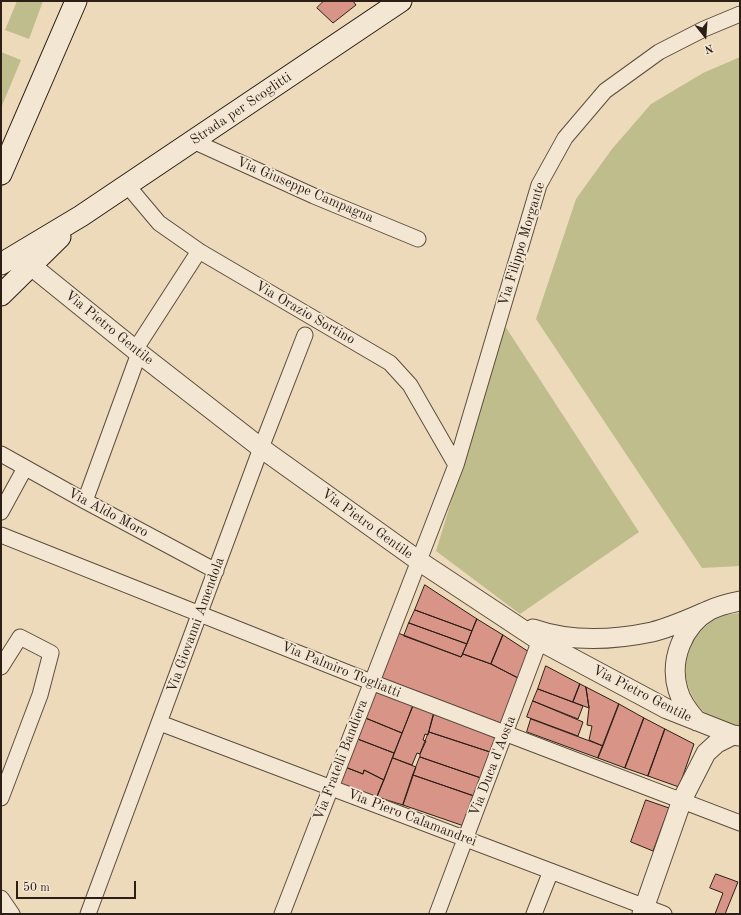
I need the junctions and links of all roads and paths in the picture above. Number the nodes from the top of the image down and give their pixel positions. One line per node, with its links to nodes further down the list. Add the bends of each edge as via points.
1 (76, 1): 5 (main road)
2 (401, 1): 4 (main road, Strada per Scoglitti)
3 (740, 14): 15 (street, Via Filippo Morgante, via 659,52 606,91 565,138 539,185)
4 (193, 141): 6 (main road, Strada per Scoglitti); 7 (street, Via Giuseppe Campagna, via 314,196)
5 (2, 174)
6 (127, 185): 8 (street, Via Orazio Sortino, via 159,223); 9 (main road, Strada per Scoglitti)
7 (418, 239)
8 (198, 252): 12 (street); 15 (street, Via Orazio Sortino, via 390,363 410,385)
9 (12, 258): 10 (main road, Strada per Scoglitti); 12 (street, Via Pietro Gentile)
10 (1, 295)
11 (305, 336): 13 (street, Via Giovanni Amendola)
12 (137, 351): 13 (street, Via Pietro Gentile); 17 (street)
13 (261, 448): 20 (street, Via Pietro Gentile); 21 (street, Via Giovanni Amendola)
14 (1, 454): 16 (street, Via Aldo Moro)
15 (456, 465): 20 (street, Via Filippo Morgante)
16 (25, 468): 17 (street, Via Aldo Moro); 18 (street)
17 (85, 501): 21 (street, Via Aldo Moro)
18 (1, 512)
19 (1, 535): 24 (street, Via Palmiro Togliatti)
20 (418, 561): 25 (street, Via Pietro Gentile, via 509,620); 27 (street, Via Fratelli Bandiera)
21 (216, 571): 24 (street, Via Giovanni Amendola)
22 (740, 601): 23 (street, via 726,603)
23 (710, 610): 25 (street, via 653,632 622,637); 28 (street, via 695,621 684,636 677,653 675,672 678,690 685,707)
24 (200, 614): 27 (street, Via Palmiro Togliatti); 29 (street, Via Giovanni Amendola)
25 (542, 636): 28 (street, Via Pietro Gentile, via 667,709); 30 (street, Via Duca d'Aosta)
26 (1, 668): 33 (street, via 20,637 51,653 40,695)
27 (371, 682): 30 (street, Via Palmiro Togliatti); 32 (street, Via Fratelli Bandiera)
28 (697, 721): 31 (street, Via Pietro Gentile)
29 (160, 723): 32 (street, Via Piero Calamandrei); 41 (street, Via Giovanni Amendola)
30 (505, 733): 34 (street, Via Palmiro Togliatti); 36 (street, Via Duca d'Aosta)
31 (736, 736): 34 (street, via 717,743 706,753)
32 (330, 787): 36 (street, Via Piero Calamandrei); 42 (street, Via Fratelli Bandiera)
33 (1, 798)
34 (682, 800): 35 (street, Via Palmiro Togliatti); 39 (street)
35 (740, 823)
36 (466, 838): 37 (street, Via Piero Calamandrei); 43 (street, Via Duca d'Aosta)
37 (551, 871): 39 (street, Via Piero Calamandrei); 44 (street)
38 (1, 898): 40 (street)
39 (644, 910): 45 (street, Via Piero Calamandrei)
40 (12, 914)
41 (88, 914)
42 (282, 914)
43 (437, 914)
44 (534, 914)
45 (664, 914)

